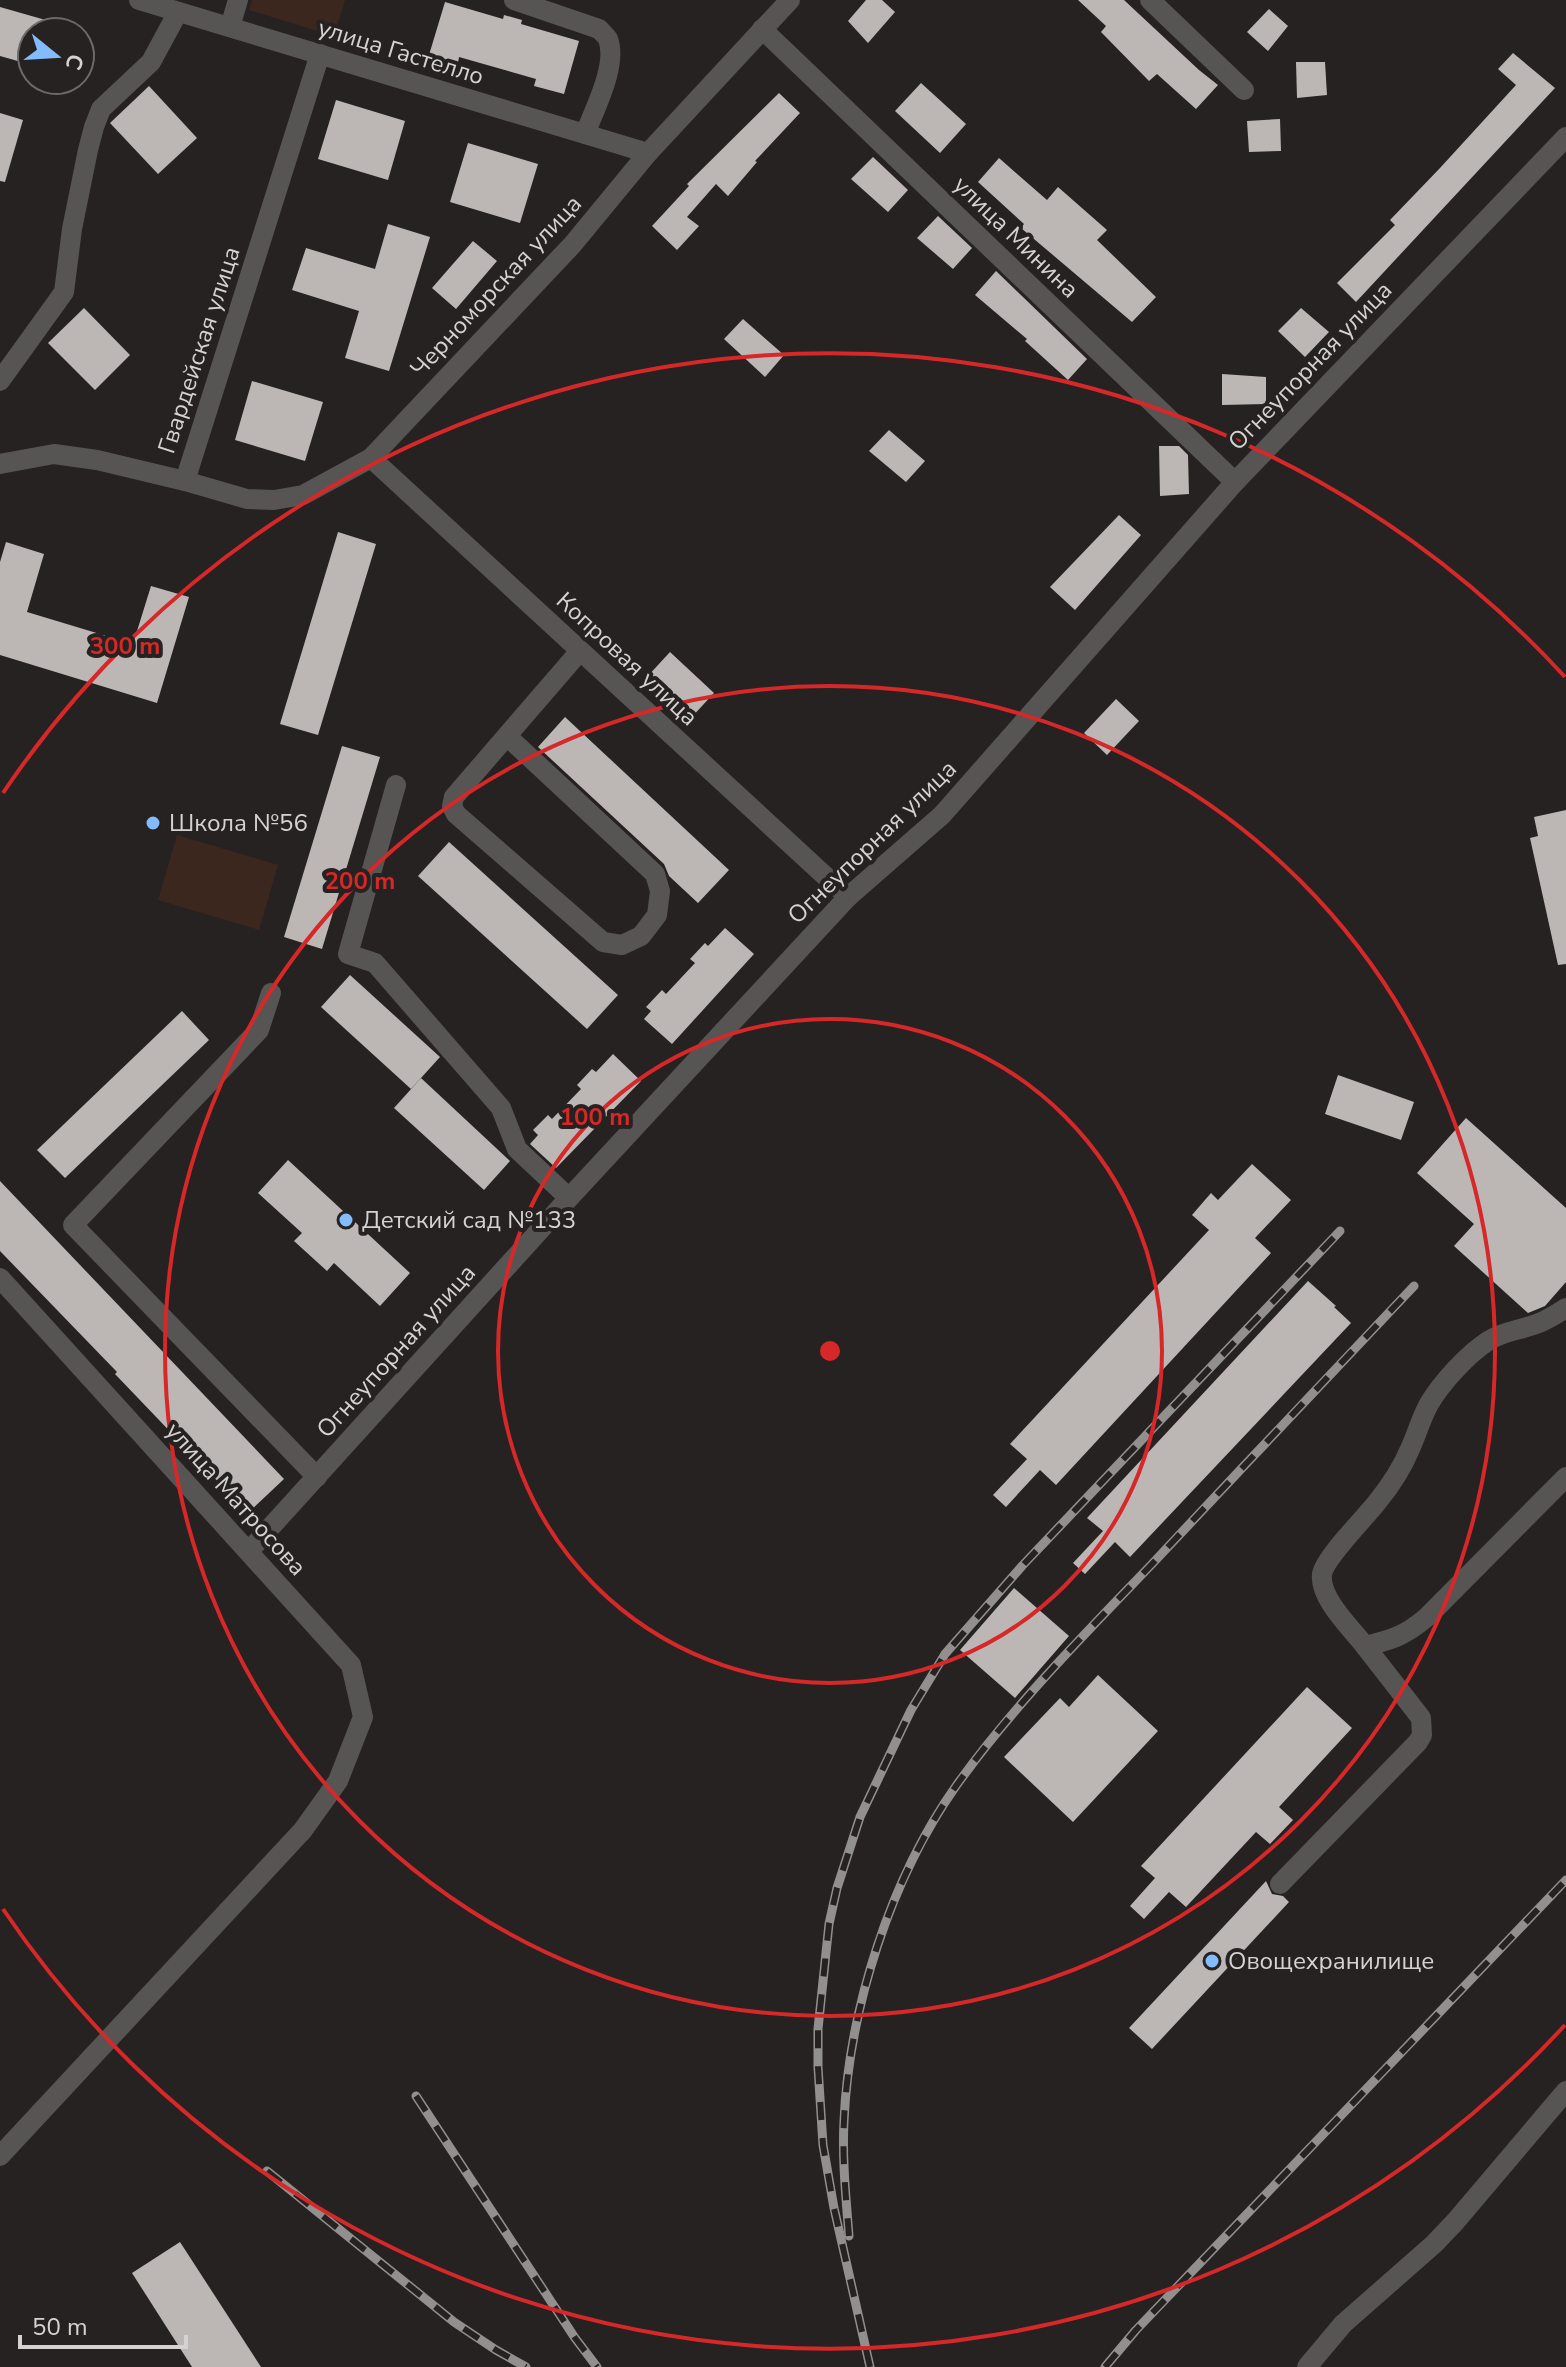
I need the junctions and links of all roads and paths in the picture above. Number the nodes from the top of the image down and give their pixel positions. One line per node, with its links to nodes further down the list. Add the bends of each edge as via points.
1 (139, 0): 6 (street, улица Гастелло)
2 (238, 0): 7 (street)
3 (514, 0): 11 (street, via 599,29 608,38 607,80)
4 (790, 0): 8 (street, Черноморская улица)
5 (1150, 0): 10 (street)
6 (178, 12): 7 (street, улица Гастелло); 14 (street, via 151,62 101,109 77,203 64,292)
7 (230, 27): 9 (street, улица Гастелло)
8 (762, 29): 13 (street, Черноморская улица); 18 (street, улица Минина)
9 (320, 54): 11 (street, улица Гастелло); 17 (street, Гвардейская улица)
10 (1244, 90)
11 (585, 134): 13 (street, улица Гастелло)
12 (1566, 137): 18 (street, Огнеупорная улица)
13 (648, 153): 15 (street, Черноморская улица, via 573,244)
14 (0, 381)
15 (371, 458): 17 (street, Черноморская улица, via 303,495 274,500 247,499); 19 (street, Копровая улица)
16 (0, 464): 17 (street, Гвардейская улица, via 54,454)
17 (185, 481)
18 (1235, 482): 22 (street, Огнеупорная улица, via 942,815)
19 (580, 651): 20 (street); 22 (street, Копровая улица)
20 (508, 737): 20 (street, via 454,797 456,814 603,942 622,945 641,936 657,915 660,891 655,874)
21 (396, 785): 24 (street, via 348,954 375,963 501,1108 517,1149)
22 (848, 897): 24 (street, Огнеупорная улица)
23 (271, 993): 27 (street, via 259,1030 73,1225)
24 (569, 1198): 27 (street, Огнеупорная улица)
25 (0, 1278): 29 (street, улица Матросова)
26 (1566, 1308): 30 (street, via 1487,1341 1439,1389 1401,1469 1329,1560 1322,1572 1328,1598)
27 (317, 1477): 29 (street, Огнеупорная улица)
28 (1566, 1477): 30 (street, via 1411,1631)
29 (249, 1551): 33 (street, улица Матросова, via 351,1665 363,1717 338,1781 303,1830)
30 (1365, 1646): 31 (street, via 1421,1718 1422,1735)
31 (1280, 1884)
32 (1566, 2091): 34 (street, via 1455,2222 1343,2324)
33 (0, 2156)
34 (1307, 2367)

